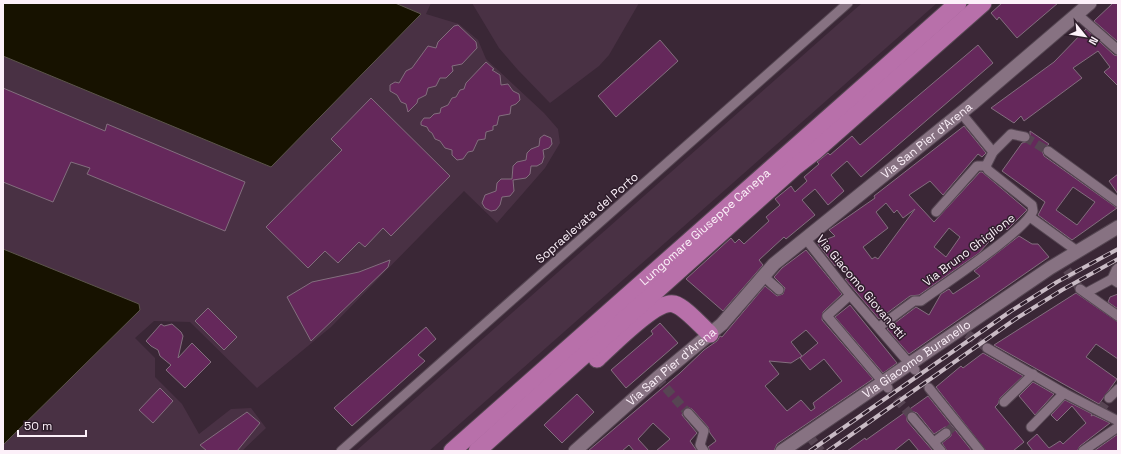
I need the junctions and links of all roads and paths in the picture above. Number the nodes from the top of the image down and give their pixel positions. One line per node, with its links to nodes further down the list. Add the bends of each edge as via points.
1 (848, 3): 43 (street, Sopraelevata del Porto)
2 (958, 3): 44 (highway, Lungomare Giuseppe Canepa)
3 (983, 3): 41 (highway, Lungomare Giuseppe Canepa, via 790,171)
4 (1090, 3): 5 (street, Via San Pier d'Arena)
5 (1077, 14): 6 (street); 7 (street, Via San Pier d'Arena)
6 (1118, 50)
7 (960, 113): 10 (street); 16 (street, Via San Pier d'Arena, via 878,182)
8 (1025, 137): 10 (street, via 1011,134)
9 (1048, 151): 12 (street)
10 (993, 152): 11 (street)
11 (986, 166): 13 (street, via 977,166); 14 (street, via 1030,203 1033,211)
12 (1118, 202)
13 (936, 212)
14 (1030, 217): 17 (street); 24 (street, Via Bruno Ghiglione, via 1007,238 921,301 914,301)
15 (1118, 227): 17 (street, Via Giacomo Buranello)
16 (805, 238): 19 (street, Via San Pier d'Arena); 22 (street, Via Giacomo Giovanetti)
17 (1077, 251): 27 (street, Via Giacomo Buranello, via 1059,267)
18 (1118, 268): 20 (street)
19 (763, 276): 21 (street); 25 (street, Via San Pier d'Arena, via 722,324)
20 (1115, 281): 23 (street, via 1083,291)
21 (779, 290)
22 (850, 295): 24 (street, Via Giacomo Giovanetti); 29 (street, via 827,316)
23 (1118, 316)
24 (879, 327): 27 (street, Via Giacomo Giovanetti)
25 (710, 334): 41 (highway, via 676,305 665,304 636,324 536,412); 46 (street, Via San Pier d'Arena)
26 (987, 348): 28 (street)
27 (912, 367): 29 (street, Via Giacomo Buranello)
28 (1033, 374): 32 (street); 34 (street)
29 (886, 386): 48 (street, Via Giacomo Buranello)
30 (929, 388): 50 (street)
31 (1118, 389): 33 (street)
32 (1064, 393): 37 (street); 38 (street)
33 (1108, 398)
34 (1004, 402)
35 (688, 413): 47 (street, via 704,431 700,445)
36 (912, 417): 42 (street)
37 (1118, 421)
38 (1031, 427)
39 (1118, 427): 51 (street)
40 (946, 433): 42 (street)
41 (496, 434): 45 (highway, Lungomare Giuseppe Canepa)
42 (934, 442): 49 (street)
43 (341, 451)
44 (452, 451)
45 (477, 451)
46 (574, 451)
47 (704, 451)
48 (782, 451)
49 (941, 451)
50 (980, 451)
51 (1083, 451)

